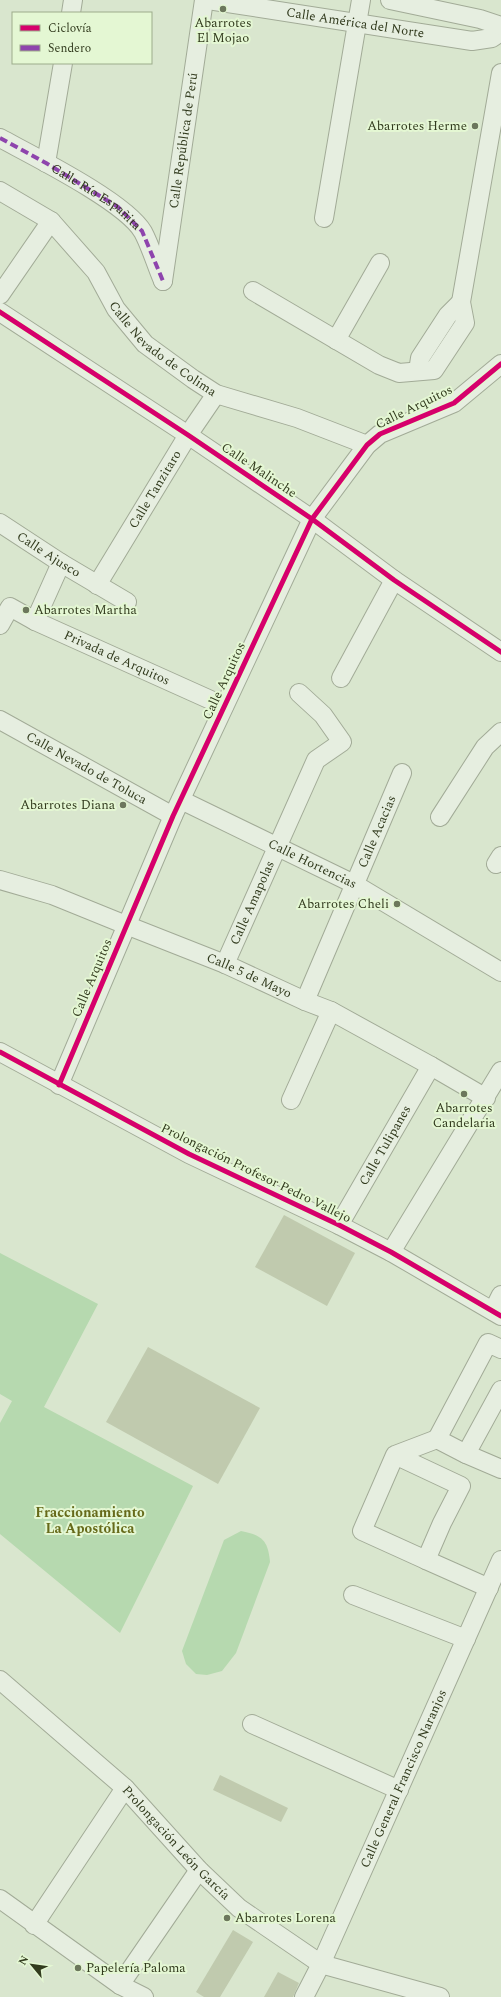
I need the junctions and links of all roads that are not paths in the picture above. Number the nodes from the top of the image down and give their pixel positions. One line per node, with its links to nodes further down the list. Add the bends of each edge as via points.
1 (73, 0): 6 (street)
2 (204, 0): 18 (street, Calle República de Perú)
3 (208, 0): 7 (street, Calle América del Norte)
4 (361, 0): 7 (street)
5 (390, 0): 8 (street, Calle América del Norte, via 480,19)
6 (71, 12)
7 (357, 23): 9 (street, Calle América del Norte, via 472,41 492,38); 15 (street)
8 (501, 26)
9 (501, 32)
10 (63, 64): 13 (street)
11 (500, 84): 22 (street, via 461,302 448,315 420,358 418,371 398,373)
12 (0, 138): 13 (street, Calle Río Españita)
13 (46, 163): 18 (street, Calle Río Españita, via 118,207 138,226)
14 (0, 191): 16 (street, Calle Nevado de Colima)
15 (324, 218)
16 (52, 221): 20 (street); 24 (street, Calle Nevado de Colima, via 96,272 116,310 145,344)
17 (380, 263): 22 (street)
18 (163, 282)
19 (253, 291): 22 (street)
20 (0, 295)
21 (0, 312): 25 (street, Calle Malinche)
22 (336, 340)
23 (501, 364): 26 (street, Calle Arquitos, via 454,403 380,434)
24 (216, 394): 25 (street, Calle Tanzitaro); 26 (street, Calle Nevado de Colima, via 297,418)
25 (188, 435): 27 (street, Calle Malinche); 31 (street, Calle Tanzitaro)
26 (368, 445): 27 (street, Calle Arquitos)
27 (312, 519): 30 (street, Calle Malinche); 38 (street, Calle Arquitos)
28 (0, 523): 29 (street, Calle Ajusco)
29 (61, 563): 31 (street, Calle Ajusco); 33 (street)
30 (394, 580): 35 (street, Calle Malinche); 36 (street)
31 (97, 585): 32 (street, Calle Ajusco)
32 (127, 602)
33 (35, 621): 34 (street, Privada de Arquitos, via 10,607); 38 (street, Privada de Arquitos)
34 (0, 625)
35 (499, 647)
36 (341, 678)
37 (299, 693): 44 (street, Calle Amapolas, via 323,716 342,742 316,760)
38 (224, 706): 42 (street, Calle Arquitos)
39 (0, 720): 42 (street, Calle Nevado de Toluca)
40 (501, 732): 43 (street, via 485,747)
41 (402, 773): 46 (street, Calle Acacias)
42 (177, 808): 44 (street, Calle Hortencias); 47 (street, Calle Arquitos)
43 (440, 817)
44 (278, 846): 46 (street, Calle Hortencias); 48 (street, Calle Amapolas)
45 (0, 880): 47 (street, Calle 5 de Mayo, via 52,895)
46 (354, 884): 49 (street, Calle Hortencias); 50 (street, Calle Acacias)
47 (126, 925): 48 (street, Calle 5 de Mayo); 55 (street, Calle Arquitos)
48 (225, 964): 50 (street, Calle 5 de Mayo)
49 (501, 972)
50 (305, 1001): 51 (street, Calle 5 de Mayo)
51 (331, 1011): 53 (street, Calle 5 de Mayo); 57 (street)
52 (0, 1052): 55 (street, Prolongación Profesor Pedro Vallejo)
53 (431, 1066): 56 (street, Calle 5 de Mayo); 58 (street, Calle Tulipanes)
54 (501, 1071): 56 (street)
55 (59, 1085): 58 (street, Prolongación Profesor Pedro Vallejo, via 189,1154)
56 (486, 1098): 59 (street)
57 (291, 1100)
58 (338, 1225): 59 (street, Prolongación Profesor Pedro Vallejo)
59 (390, 1252): 61 (street, Prolongación Profesor Pedro Vallejo)
60 (501, 1294): 61 (street)
61 (497, 1313)
62 (501, 1349): 64 (street, via 488,1343)
63 (501, 1390): 65 (street)
64 (437, 1439): 65 (street); 66 (street)
65 (466, 1454): 67 (street)
66 (395, 1455): 68 (street, via 362,1531); 68 (street, via 460,1486)
67 (501, 1469)
68 (426, 1560): 70 (street)
69 (501, 1560): 70 (street, Calle General Francisco Naranjos)
70 (489, 1588): 72 (street, Calle General Francisco Naranjos)
71 (353, 1595): 72 (street)
72 (466, 1639): 76 (street, Calle General Francisco Naranjos)
73 (0, 1680): 75 (street, Prolongación León García)
74 (252, 1724): 76 (street)
75 (125, 1788): 77 (street, Prolongación León García); 79 (street)
76 (399, 1790): 80 (street, Calle General Francisco Naranjos)
77 (199, 1870): 80 (street, Prolongación León García, via 239,1908); 81 (street)
78 (0, 1899): 79 (street)
79 (34, 1925): 81 (street)
80 (321, 1964): 83 (street, Calle General Francisco Naranjos); 84 (street, Prolongación León García)
81 (120, 1985): 82 (street)
82 (144, 1997)
83 (304, 1997)
84 (440, 1997)

